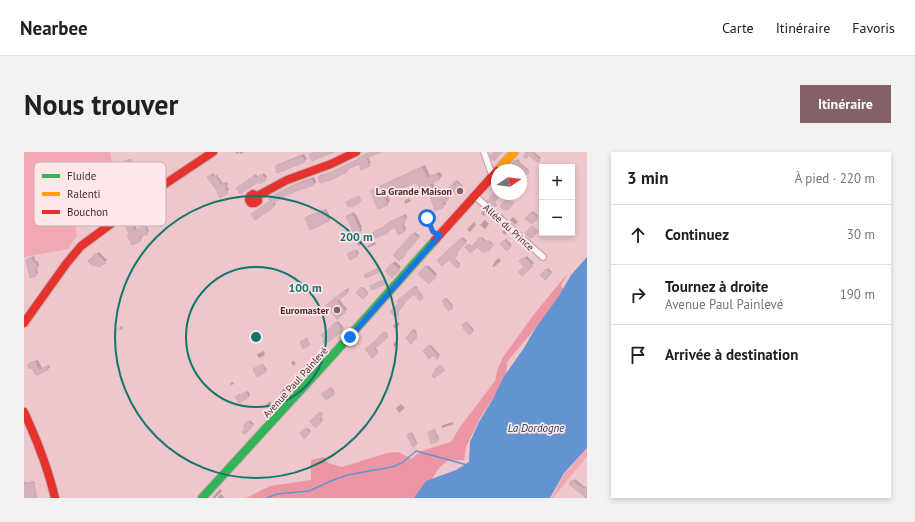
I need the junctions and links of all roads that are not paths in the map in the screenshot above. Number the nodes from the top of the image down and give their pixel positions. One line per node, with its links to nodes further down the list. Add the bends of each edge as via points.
1 (213, 152): 8 (main road)
2 (484, 152): 6 (street)
3 (514, 152): 5 (main road, Avenue Paul Painlevé)
4 (351, 153): 9 (main road, via 332,165 286,181)
5 (503, 164)
6 (491, 172)
7 (491, 178): 10 (main road, Avenue Paul Painlevé)
8 (166, 183)
9 (257, 196)
10 (475, 196): 13 (main road, Avenue Paul Painlevé); 14 (street, Allée du Prince)
11 (427, 218): 13 (lane, via 433,232)
12 (108, 226): 15 (main road, via 81,246)
13 (440, 235): 18 (main road, Avenue Paul Painlevé)
14 (543, 258)
15 (24, 323)
16 (24, 412): 17 (main road, via 43,455)
17 (55, 498)
18 (202, 498)

